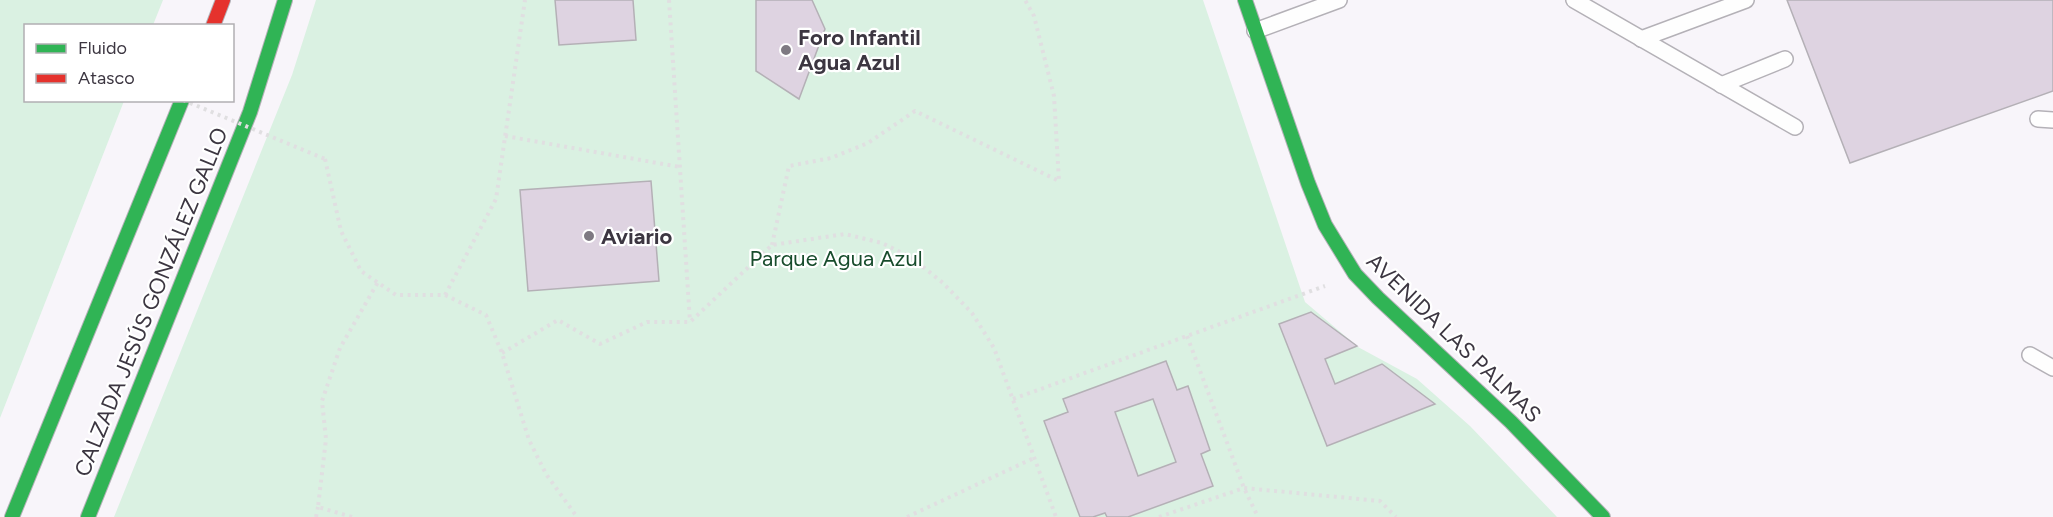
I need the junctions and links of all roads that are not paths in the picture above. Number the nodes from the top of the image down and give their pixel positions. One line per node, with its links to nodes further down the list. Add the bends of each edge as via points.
1 (223, 0): 7 (main road)
2 (285, 0): 17 (main road, CALZADA JESÚS GONZÁLEZ GALLO, via 250,112)
3 (1245, 0): 8 (main road, AVENIDA LAS PALMAS)
4 (1339, 0): 8 (lane)
5 (1574, 0): 9 (lane)
6 (1746, 0): 9 (lane)
7 (214, 24)
8 (1255, 31): 18 (main road, AVENIDA LAS PALMAS, via 1325,225 1355,274 1511,422)
9 (1641, 39): 11 (lane)
10 (1785, 59): 11 (lane)
11 (1721, 85): 13 (lane)
12 (181, 102): 16 (main road, CALZADA JESÚS GONZÁLEZ GALLO)
13 (1794, 127)
14 (2030, 355): 15 (lane)
15 (2053, 368)
16 (12, 517)
17 (88, 517)
18 (1603, 517)

